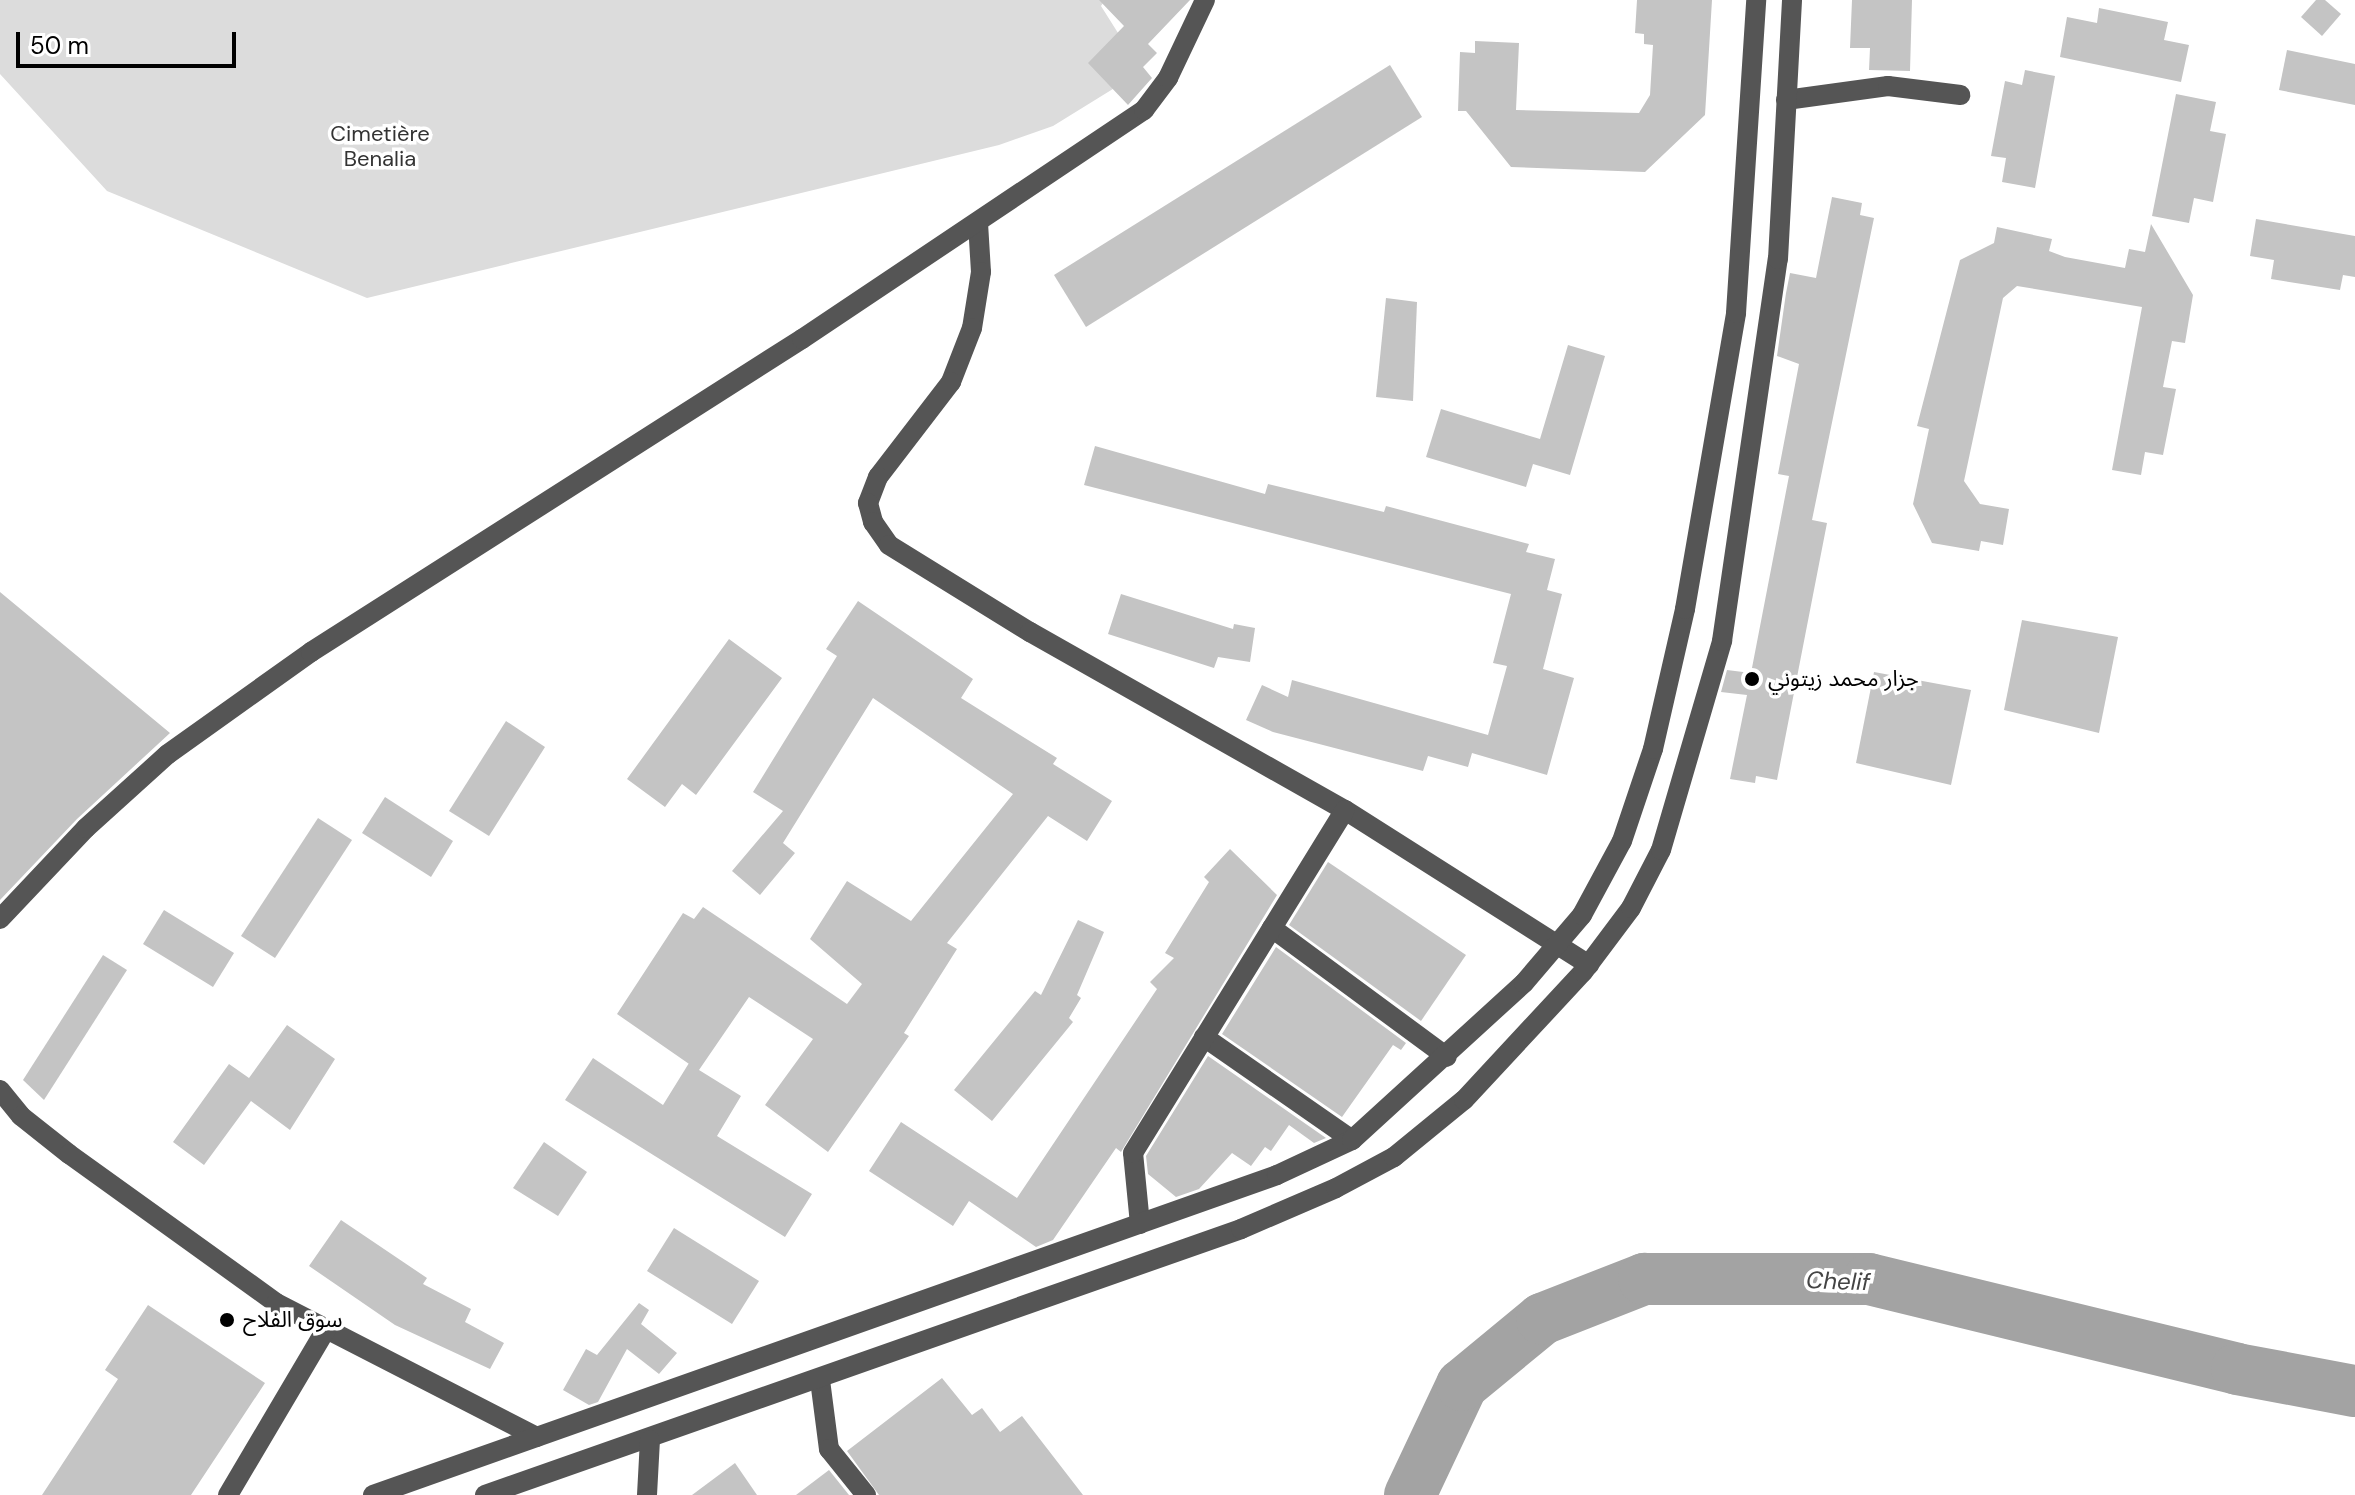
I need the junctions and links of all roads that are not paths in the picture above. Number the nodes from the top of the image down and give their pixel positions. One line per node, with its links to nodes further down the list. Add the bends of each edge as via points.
1 (1205, 0): 6 (street, via 1168,78 1144,110)
2 (1756, 0): 10 (street, via 1736,313 1685,609 1653,749 1622,841 1582,915)
3 (1792, 0): 5 (street)
4 (1960, 95): 5 (street, via 1888,86)
5 (1786, 100): 11 (street, via 1778,259 1722,641 1661,850 1631,908)
6 (978, 223): 7 (street, via 981,272 972,328 951,382 878,477 868,503 873,522 889,545 915,564); 8 (street, via 298,661 168,754 86,828)
7 (1345, 810): 9 (street); 10 (street)
8 (0, 919)
9 (1272, 928): 12 (street); 13 (street)
10 (1557, 944): 11 (street); 13 (street)
11 (1589, 965): 18 (street, via 1464,1100 1394,1157 1241,1229)
12 (1204, 1037): 15 (street); 16 (street, via 1133,1153)
13 (1447, 1057): 15 (street)
14 (0, 1090): 17 (street, via 21,1116 69,1154 276,1303)
15 (1352, 1140): 16 (street, via 1277,1175)
16 (1140, 1224): 19 (street)
17 (326, 1329): 19 (street); 21 (street)
18 (820, 1380): 20 (street); 25 (street, via 829,1449)
19 (537, 1437): 22 (street)
20 (650, 1440): 23 (street); 24 (street)
21 (228, 1495)
22 (373, 1495)
23 (485, 1495)
24 (647, 1495)
25 (866, 1495)

